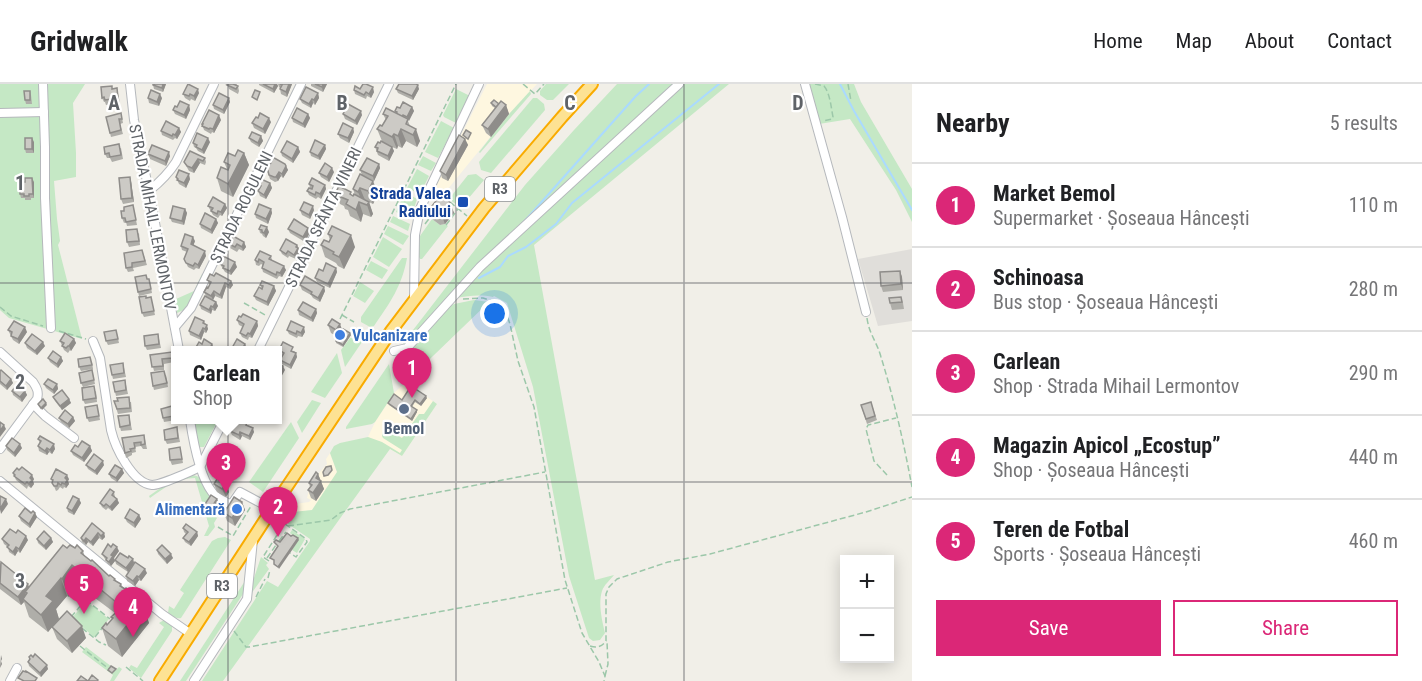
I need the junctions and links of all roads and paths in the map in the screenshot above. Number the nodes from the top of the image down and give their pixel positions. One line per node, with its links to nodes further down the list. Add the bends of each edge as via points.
1 (43, 84): 16 (street)
2 (130, 84): 19 (street, STRADA MIHAIL LERMONTOV)
3 (214, 84): 19 (street, via 177,162)
4 (302, 84): 32 (street, STRADA ROGULENI, via 192,308)
5 (389, 84): 29 (street, STRADA SFÂNTA VINERI)
6 (456, 84): 28 (path)
7 (479, 84): 24 (street, via 420,208 415,235)
8 (523, 84): 9 (path, via 535,94)
9 (544, 84)
10 (592, 84): 22 (highway, R3)
11 (679, 84): 25 (street, via 480,267)
12 (805, 84): 18 (street)
13 (815, 84): 18 (path, via 827,90 833,117)
14 (848, 84): 15 (path)
15 (851, 101)
16 (44, 112): 17 (street); 33 (street)
17 (0, 113)
18 (815, 120): 27 (street)
19 (149, 190): 32 (street, STRADA MIHAIL LERMONTOV)
20 (445, 198): 21 (path)
21 (458, 209): 22 (path); 23 (path)
22 (474, 221): 24 (highway, R3)
23 (446, 225)
24 (414, 299): 53 (highway, R3)
25 (450, 302): 37 (street, via 407,348); 46 (path, via 483,298 499,303 505,310 534,407)
26 (244, 303): 29 (path)
27 (866, 312): 40 (path)
28 (342, 315): 30 (path); 31 (path)
29 (273, 319): 36 (street, STRADA SFÂNTA VINERI)
30 (340, 319)
31 (354, 322)
32 (176, 327): 35 (street, STRADA MIHAIL LERMONTOV)
33 (51, 328)
34 (93, 341): 45 (street, via 100,358 111,430 125,463 138,478 152,484)
35 (178, 346)
36 (260, 346)
37 (394, 351)
38 (0, 352): 39 (street, via 33,382 38,391)
39 (35, 402): 43 (street, via 45,416); 44 (street)
40 (897, 417): 47 (path, via 868,425 866,429 874,461); 49 (path)
41 (191, 424): 45 (street)
42 (222, 424): 45 (street)
43 (74, 438)
44 (0, 448)
45 (201, 466): 53 (street, via 212,493 231,506 240,492)
46 (546, 472): 55 (path, via 350,509 331,520); 62 (path)
47 (887, 475)
48 (0, 481): 70 (street)
49 (912, 488)
50 (912, 497): 71 (path, via 866,513 668,562 617,579 606,594)
51 (248, 502): 56 (path, via 252,505 233,536)
52 (295, 507): 54 (path)
53 (272, 509): 58 (highway, R3)
54 (285, 524): 55 (path); 57 (path, via 263,557 267,561)
55 (288, 526): 59 (path, via 305,537 306,542 296,557)
56 (218, 527)
57 (286, 532)
58 (253, 539): 70 (highway, R3); 83 (street, via 247,599)
59 (290, 553)
60 (270, 570): 61 (path)
61 (268, 578)
62 (568, 588): 69 (path, via 249,647); 75 (path)
63 (89, 596): 64 (path)
64 (86, 599): 65 (path, via 110,619); 66 (path)
65 (112, 616)
66 (68, 620)
67 (78, 625): 72 (path)
68 (105, 626): 72 (path)
69 (234, 631)
70 (191, 634): 82 (highway, R3)
71 (607, 636): 75 (path, via 602,646); 79 (path)
72 (94, 638): 73 (path)
73 (106, 645)
74 (79, 646): 78 (path)
75 (589, 646): 79 (path)
76 (126, 667): 81 (path)
77 (17, 668): 80 (street)
78 (110, 670)
79 (605, 676): 84 (path)
80 (10, 681)
81 (143, 681)
82 (160, 681)
83 (194, 681)
84 (604, 681)

